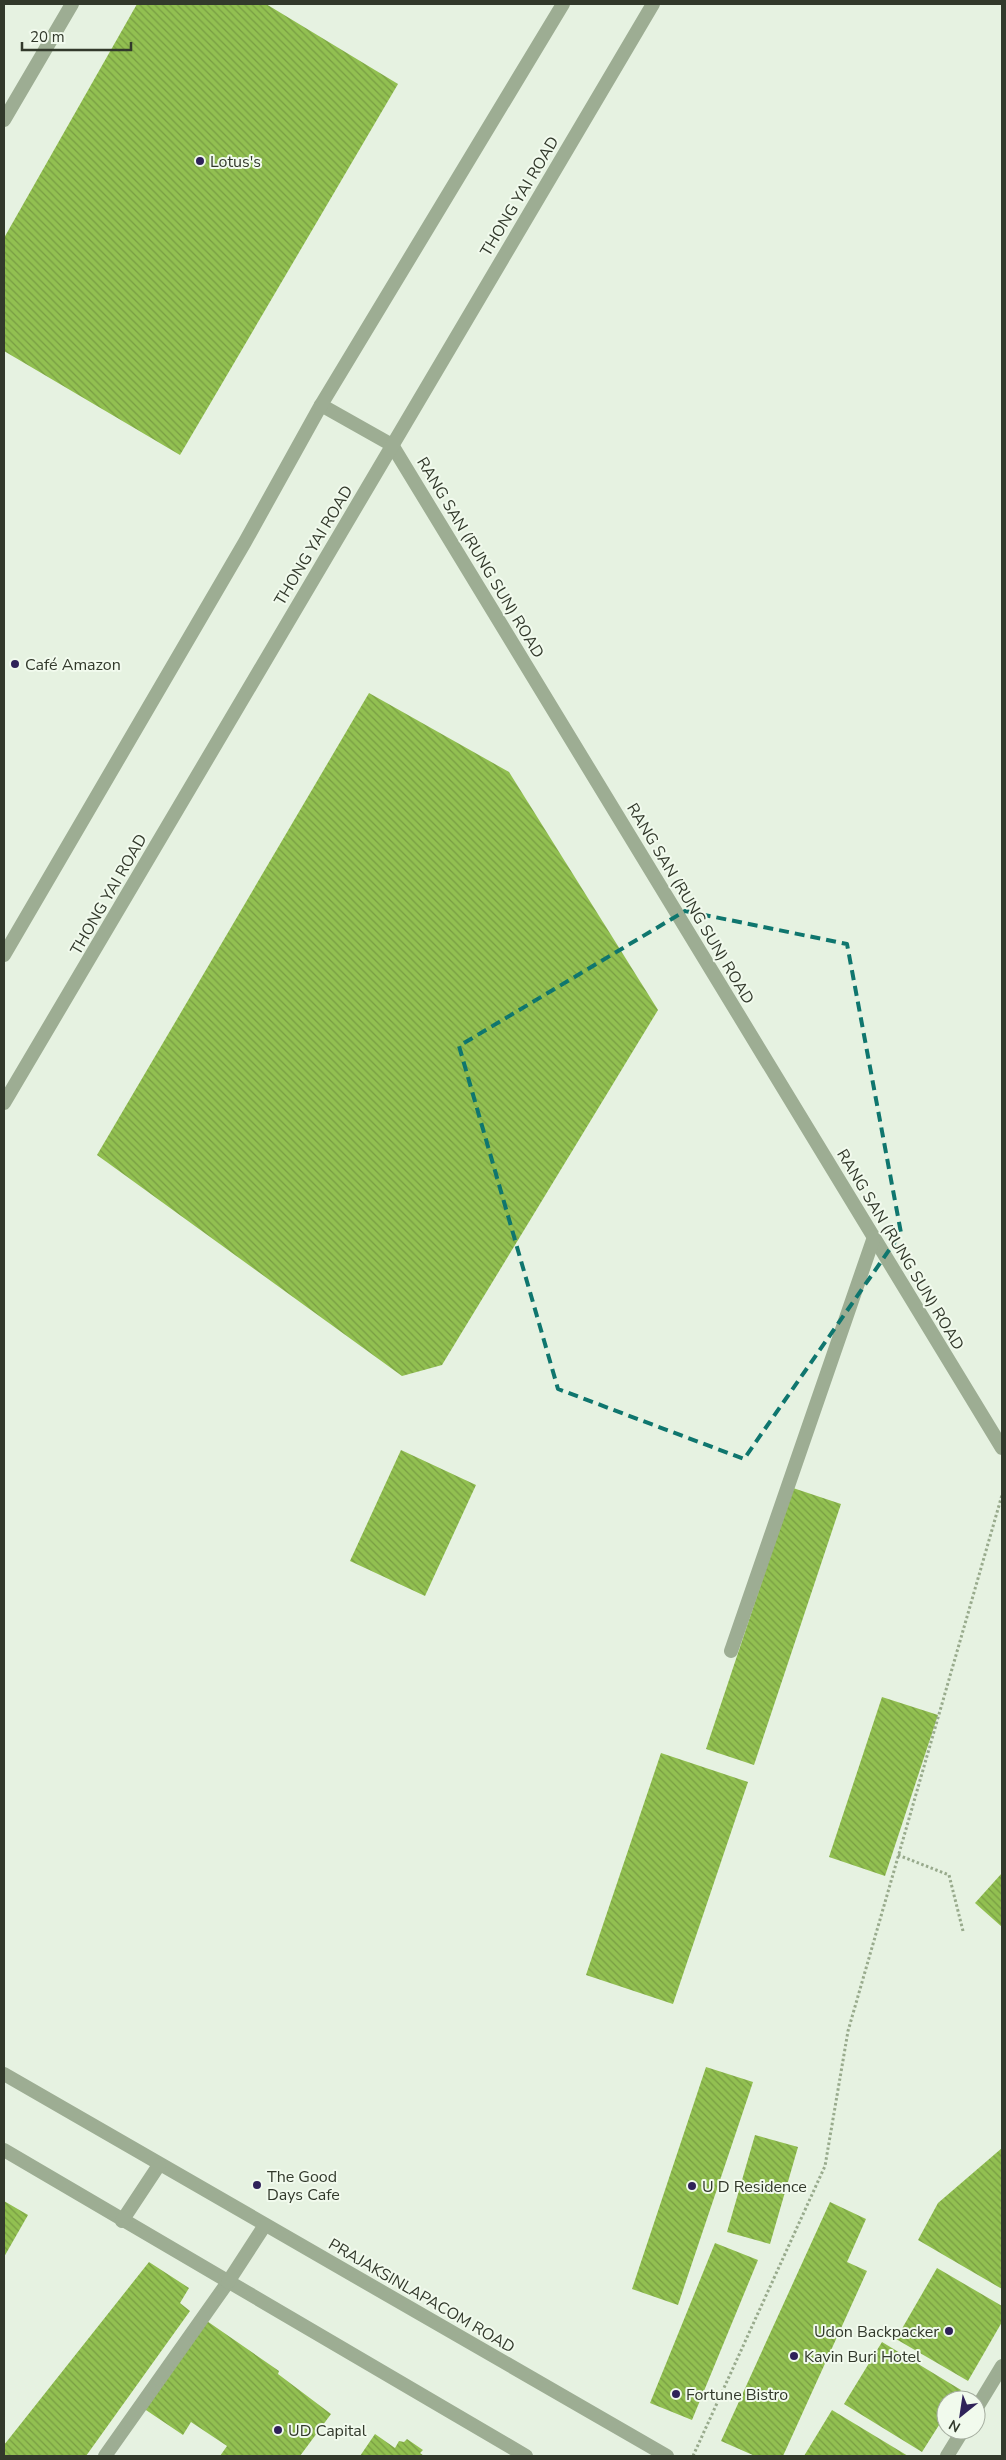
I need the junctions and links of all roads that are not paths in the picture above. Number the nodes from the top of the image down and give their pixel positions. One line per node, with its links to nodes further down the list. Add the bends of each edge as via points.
1 (72, 4): 4 (street)
2 (563, 4): 5 (street)
3 (653, 4): 6 (street, THONG YAI ROAD)
4 (4, 120)
5 (321, 405): 6 (street, RANG SAN (RUNG SUN) ROAD); 7 (street, via 240,551)
6 (392, 445): 8 (street, THONG YAI ROAD); 9 (street, RANG SAN (RUNG SUN) ROAD)
7 (4, 955)
8 (4, 1103)
9 (874, 1238): 10 (street, RANG SAN (RUNG SUN) ROAD); 11 (street)
10 (1002, 1448)
11 (731, 1651)
12 (4, 2074): 14 (street, PRAJAKSINLAPACOM ROAD)
13 (4, 2150): 15 (street)
14 (159, 2165): 15 (street); 16 (street, PRAJAKSINLAPACOM ROAD)
15 (122, 2221): 17 (street)
16 (265, 2225): 17 (street); 23 (street, PRAJAKSINLAPACOM ROAD)
17 (228, 2282): 21 (street); 22 (street)
18 (1002, 2366): 19 (street)
19 (986, 2392)
20 (957, 2440): 24 (street)
21 (105, 2456)
22 (526, 2456)
23 (667, 2456)
24 (947, 2456)

